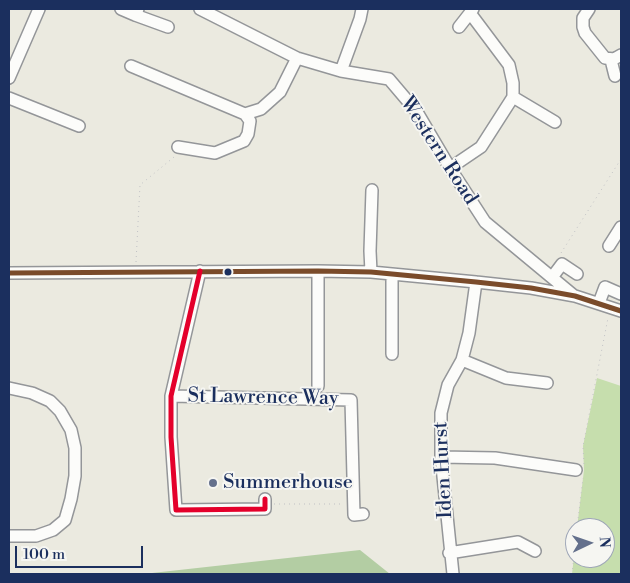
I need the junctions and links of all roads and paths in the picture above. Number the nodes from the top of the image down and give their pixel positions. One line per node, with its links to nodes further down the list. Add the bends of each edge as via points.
1 (39, 9): 15 (street)
2 (121, 9): 7 (street)
3 (200, 9): 11 (street, Western Road)
4 (362, 9): 13 (street)
5 (588, 9): 10 (street, via 584,18 585,33 605,58)
6 (472, 11): 9 (street); 16 (street, via 509,65)
7 (136, 12): 8 (street)
8 (168, 27)
9 (459, 27)
10 (616, 57): 14 (street)
11 (297, 58): 13 (street, Western Road); 18 (street, via 280,92 261,109)
12 (131, 66): 18 (street)
13 (341, 71): 23 (street, Western Road, via 389,79 417,112)
14 (614, 76)
15 (9, 78)
16 (513, 97): 19 (street); 23 (street, via 481,147)
17 (9, 98): 20 (street)
18 (245, 114): 21 (street, via 250,121 244,141 215,153)
19 (554, 122)
20 (79, 126)
21 (177, 152): 28 (path, via 140,185)
22 (621, 159): 27 (path)
23 (450, 168): 35 (street, Western Road, via 485,222)
24 (372, 190): 31 (street)
25 (621, 227): 26 (street)
26 (609, 246)
27 (559, 257)
28 (136, 271): 30 (street); 32 (street)
29 (318, 271): 30 (street); 31 (street); 44 (street)
30 (200, 272): 46 (street)
31 (371, 272): 33 (street)
32 (9, 273)
33 (392, 274): 36 (street); 41 (street)
34 (577, 274): 35 (street, via 562,264)
35 (553, 276): 38 (street, Western Road)
36 (476, 282): 38 (street); 42 (street, Iden Hurst)
37 (621, 294): 39 (street, via 606,287)
38 (575, 296): 39 (street)
39 (604, 305): 40 (street); 48 (path)
40 (621, 311)
41 (392, 354)
42 (462, 360): 43 (street, via 506,378); 47 (street, Iden Hurst, via 448,385 441,413)
43 (547, 383)
44 (318, 386)
45 (9, 388): 53 (street, via 50,401 71,430 75,448 71,499 64,520 54,530 36,536)
46 (171, 396): 49 (street, via 176,510 265,509); 50 (street, St Lawrence Way, via 351,400)
47 (441, 457): 48 (street, via 495,458); 55 (street, Iden Hurst)
48 (581, 473): 52 (path)
49 (265, 502): 50 (path)
50 (353, 504): 51 (street, via 354,514)
51 (363, 514)
52 (578, 518)
53 (9, 536)
54 (535, 551): 55 (street, via 518,542)
55 (450, 553): 56 (street, Iden Hurst)
56 (453, 574)

